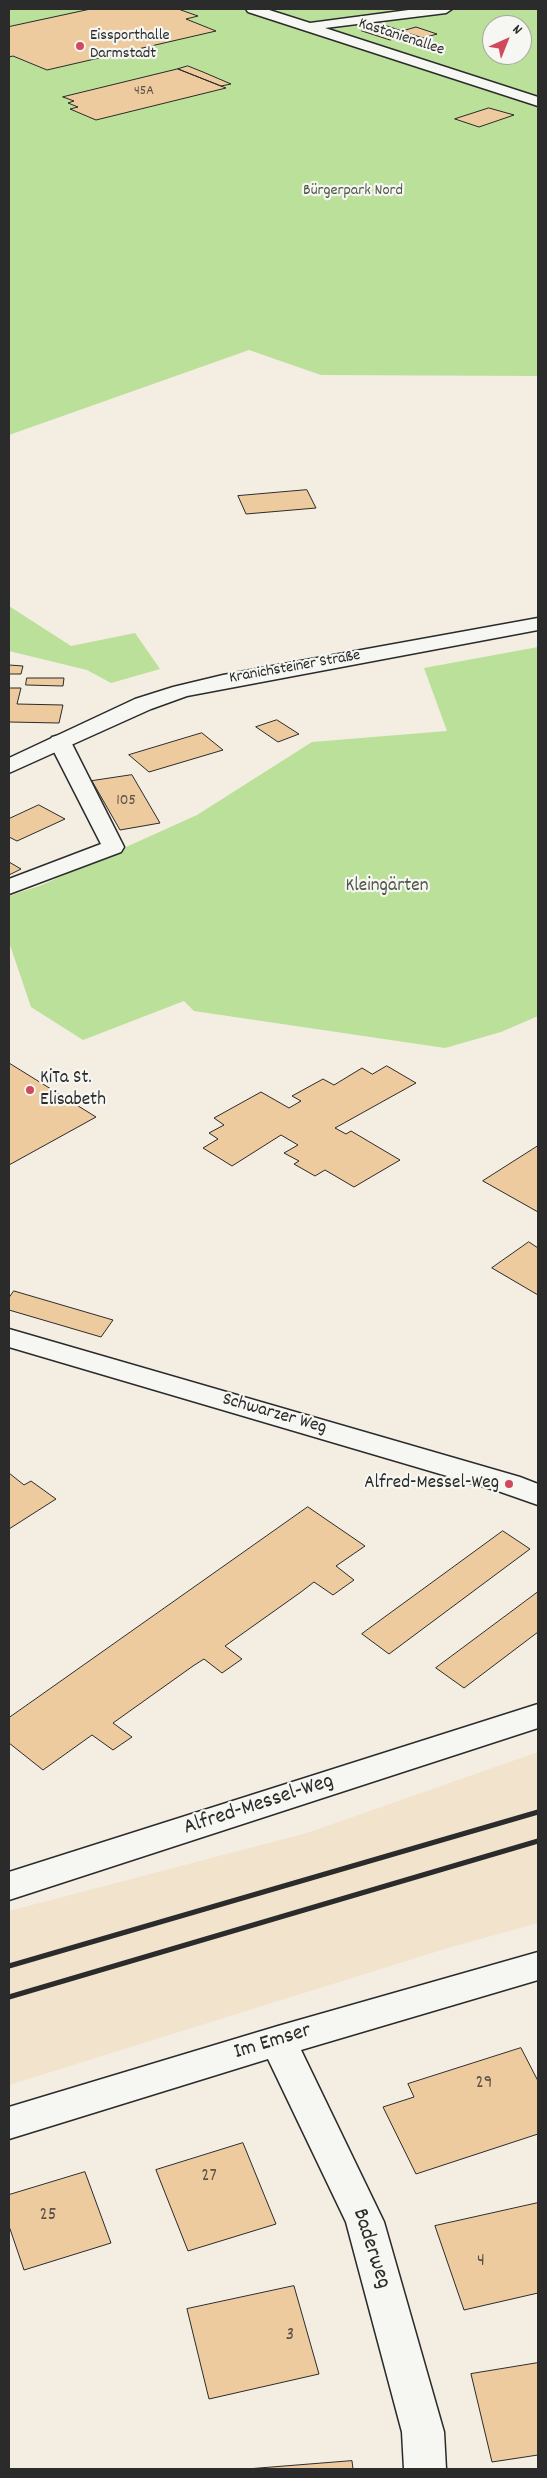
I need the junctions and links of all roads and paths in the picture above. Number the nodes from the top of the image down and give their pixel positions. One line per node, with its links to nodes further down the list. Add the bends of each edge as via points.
1 (253, 9): 3 (street, Kastanienallee)
2 (446, 9): 3 (street)
3 (308, 26): 4 (street, Kastanienallee)
4 (538, 102)
5 (538, 624): 6 (street, Kranichsteiner Straße, via 180,691 143,704)
6 (60, 742): 7 (street, Kranichsteiner Straße); 8 (street, via 113,847)
7 (9, 766)
8 (9, 886)
9 (9, 1338): 10 (street, Schwarzer Weg)
10 (538, 1495)
11 (538, 1716): 12 (street, Alfred-Messel-Weg)
12 (9, 1886)
13 (538, 1966): 14 (street, Im Emser)
14 (278, 2041): 15 (street, Im Emser); 16 (street, Baderweg, via 365,2222 423,2432)
15 (9, 2123)
16 (425, 2469)

